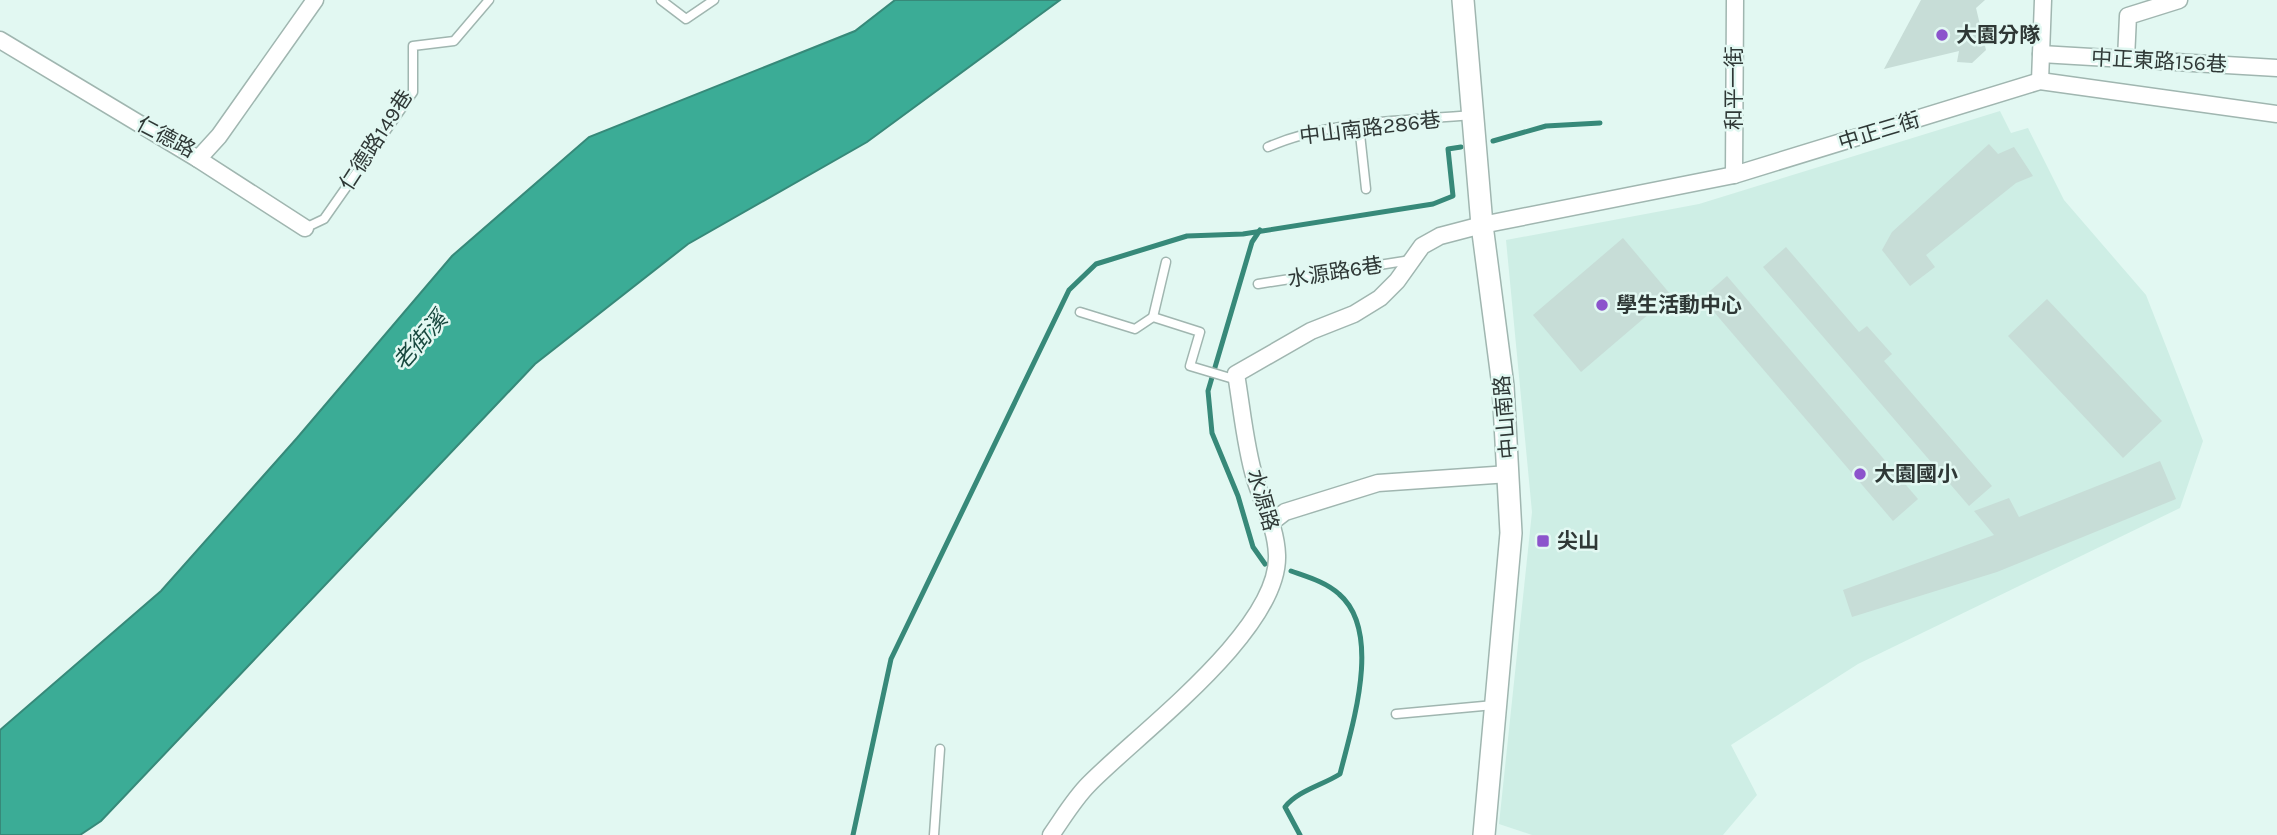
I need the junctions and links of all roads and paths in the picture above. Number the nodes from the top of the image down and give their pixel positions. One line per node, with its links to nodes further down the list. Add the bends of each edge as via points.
1 (315, 0): 18 (street, 仁德路)
2 (489, 0): 22 (lane, 仁德路149巷, via 454,40 414,46 413,92 324,219)
3 (661, 0): 4 (lane, via 685,19)
4 (714, 0)
5 (1463, 0): 15 (main road, 中山南路)
6 (1735, 0): 19 (street, 和平一街)
7 (2043, 0): 10 (street)
8 (2179, 0): 11 (street, via 2127,16)
9 (0, 40): 18 (street, 仁德路)
10 (2041, 54): 11 (street, 中正東路156巷); 13 (street)
11 (2126, 59): 12 (street, 中正東路156巷)
12 (2277, 68)
13 (2040, 81): 14 (street, 中正三街); 19 (street, 中正三街)
14 (2277, 114)
15 (1475, 115): 16 (lane, 中山南路286巷); 21 (main road, 中山南路)
16 (1359, 125): 17 (lane, 中山南路286巷, via 1285,139); 20 (lane)
17 (1268, 147)
18 (198, 159): 22 (street)
19 (1734, 176): 21 (street, 中正三街)
20 (1366, 189)
21 (1482, 225): 23 (street, via 1440,236 1422,246); 29 (main road, 中山南路, via 1503,386)
22 (305, 228)
23 (1412, 260): 25 (lane, 水源路6巷); 28 (street, via 1381,298 1287,344)
24 (1166, 262): 27 (lane)
25 (1258, 284)
26 (1080, 312): 27 (lane, via 1135,329)
27 (1153, 317): 28 (lane, via 1200,332 1189,366)
28 (1231, 378): 30 (street, 水源路, via 1255,478)
29 (1509, 474): 30 (street, via 1378,483 1284,512); 31 (main road, 中山南路, via 1511,533)
30 (1272, 522): 35 (street, 水源路, via 1277,557 1274,577 1245,632 1087,786)
31 (1496, 705): 32 (lane); 36 (main road, 中山南路)
32 (1396, 714)
33 (940, 749): 34 (lane)
34 (934, 835)
35 (1051, 835)
36 (1484, 835)

